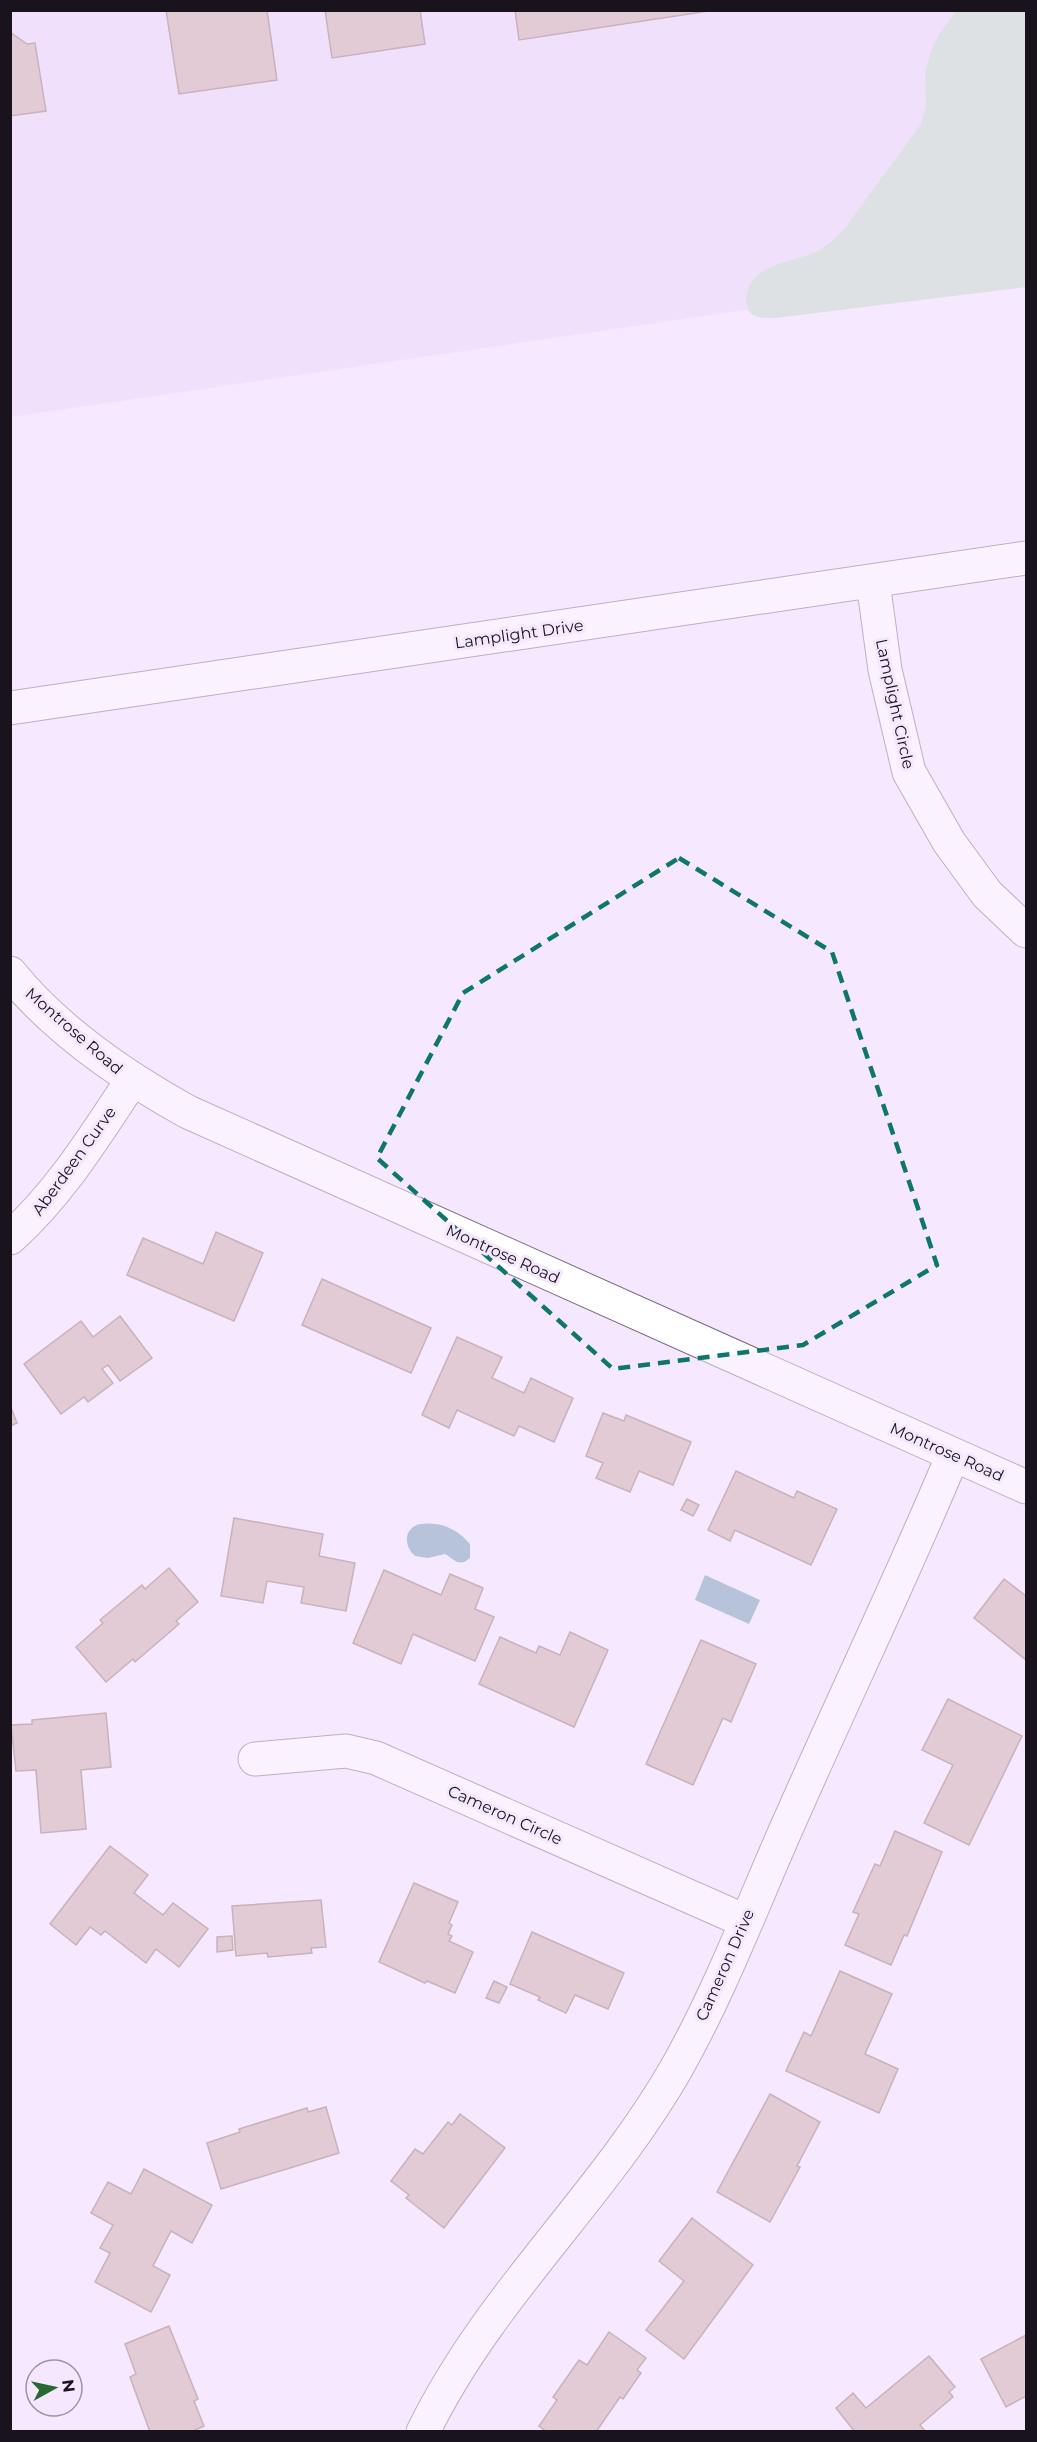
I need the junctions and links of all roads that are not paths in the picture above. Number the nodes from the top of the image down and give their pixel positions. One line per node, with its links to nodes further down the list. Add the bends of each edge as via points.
1 (1026, 558): 2 (street, Lamplight Drive)
2 (873, 582): 3 (street, Lamplight Drive); 4 (street, Lamplight Circle, via 885,670 909,772 949,842 987,894)
3 (10, 708)
4 (1026, 931)
5 (10, 973): 6 (street, Montrose Road, via 79,1040)
6 (132, 1080): 7 (street, Aberdeen Curve, via 61,1184); 8 (street, Montrose Road, via 246,1140)
7 (10, 1238)
8 (953, 1455): 9 (street, Montrose Road); 11 (street, Cameron Drive)
9 (1026, 1487)
10 (255, 1759): 11 (street, Cameron Circle, via 346,1751 375,1758)
11 (745, 1921): 12 (street, Cameron Drive, via 696,2031 663,2090 619,2156 503,2302)
12 (423, 2432)

